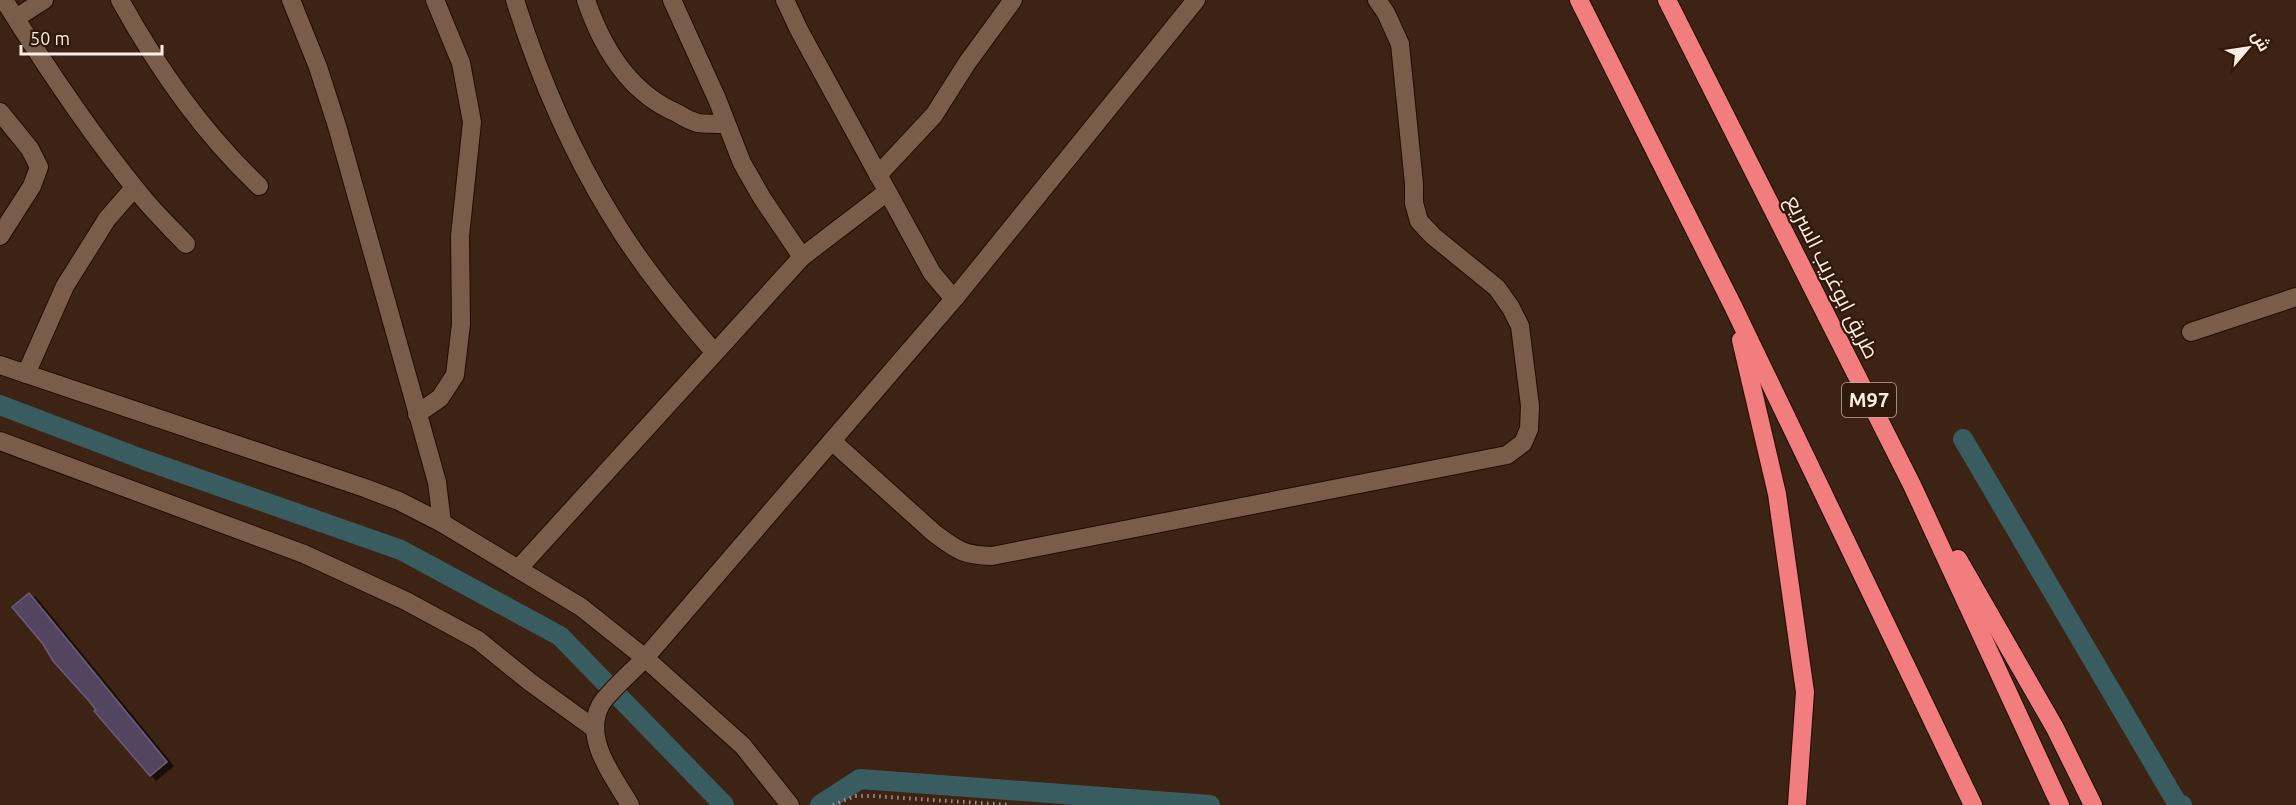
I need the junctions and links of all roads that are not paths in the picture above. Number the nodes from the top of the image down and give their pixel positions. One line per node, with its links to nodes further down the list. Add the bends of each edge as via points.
1 (4, 0): 15 (street)
2 (44, 0): 15 (street)
3 (120, 0): 19 (street, via 178,96 234,162)
4 (291, 0): 32 (street, via 337,126)
5 (435, 0): 32 (street, via 461,63 472,122 460,236 461,324 455,375 440,398)
6 (515, 0): 29 (street, via 560,121 583,166 652,274)
7 (586, 0): 17 (street, via 618,64 645,96 697,122)
8 (672, 0): 17 (street)
9 (785, 0): 18 (street)
10 (1013, 0): 18 (street, via 934,115)
11 (1196, 0): 26 (street)
12 (1377, 0): 34 (street, via 1400,44 1414,203 1419,221 1497,288 1520,326 1530,406 1529,429 1522,443 1508,454 992,556 968,555 950,545)
13 (1579, 0): 27 (highway)
14 (1667, 0): 35 (highway, طريق ابوغريب السريع / M97)
15 (16, 18): 20 (street)
16 (0, 112): 22 (street, via 30,149 39,167 32,186)
17 (726, 124): 24 (street, via 742,163)
18 (878, 175): 21 (street)
19 (260, 186)
20 (134, 188): 23 (street); 31 (street, via 107,219 65,286)
21 (887, 192): 24 (street); 26 (street, via 933,273)
22 (0, 236)
23 (186, 244)
24 (802, 257): 29 (street)
25 (2296, 297): 28 (street)
26 (954, 299): 34 (street)
27 (1733, 306): 42 (highway, via 1778,494 1805,692); 43 (highway)
28 (2191, 332)
29 (714, 352): 37 (street)
30 (0, 365): 31 (street)
31 (26, 374): 36 (street, via 365,488)
32 (417, 414): 36 (street, via 437,482)
33 (0, 441): 39 (street, via 304,554 406,601 478,640)
34 (832, 441): 38 (street)
35 (1912, 485): 44 (highway, طريق ابوغريب السريع / M97); 45 (highway, via 2055,728)
36 (442, 523): 37 (street)
37 (519, 568): 38 (street, via 581,608)
38 (645, 658): 39 (street, via 600,706); 41 (street, via 743,746)
39 (595, 729): 40 (street, via 601,755)
40 (630, 805)
41 (790, 805)
42 (1797, 805)
43 (1973, 805)
44 (2060, 805)
45 (2092, 805)

